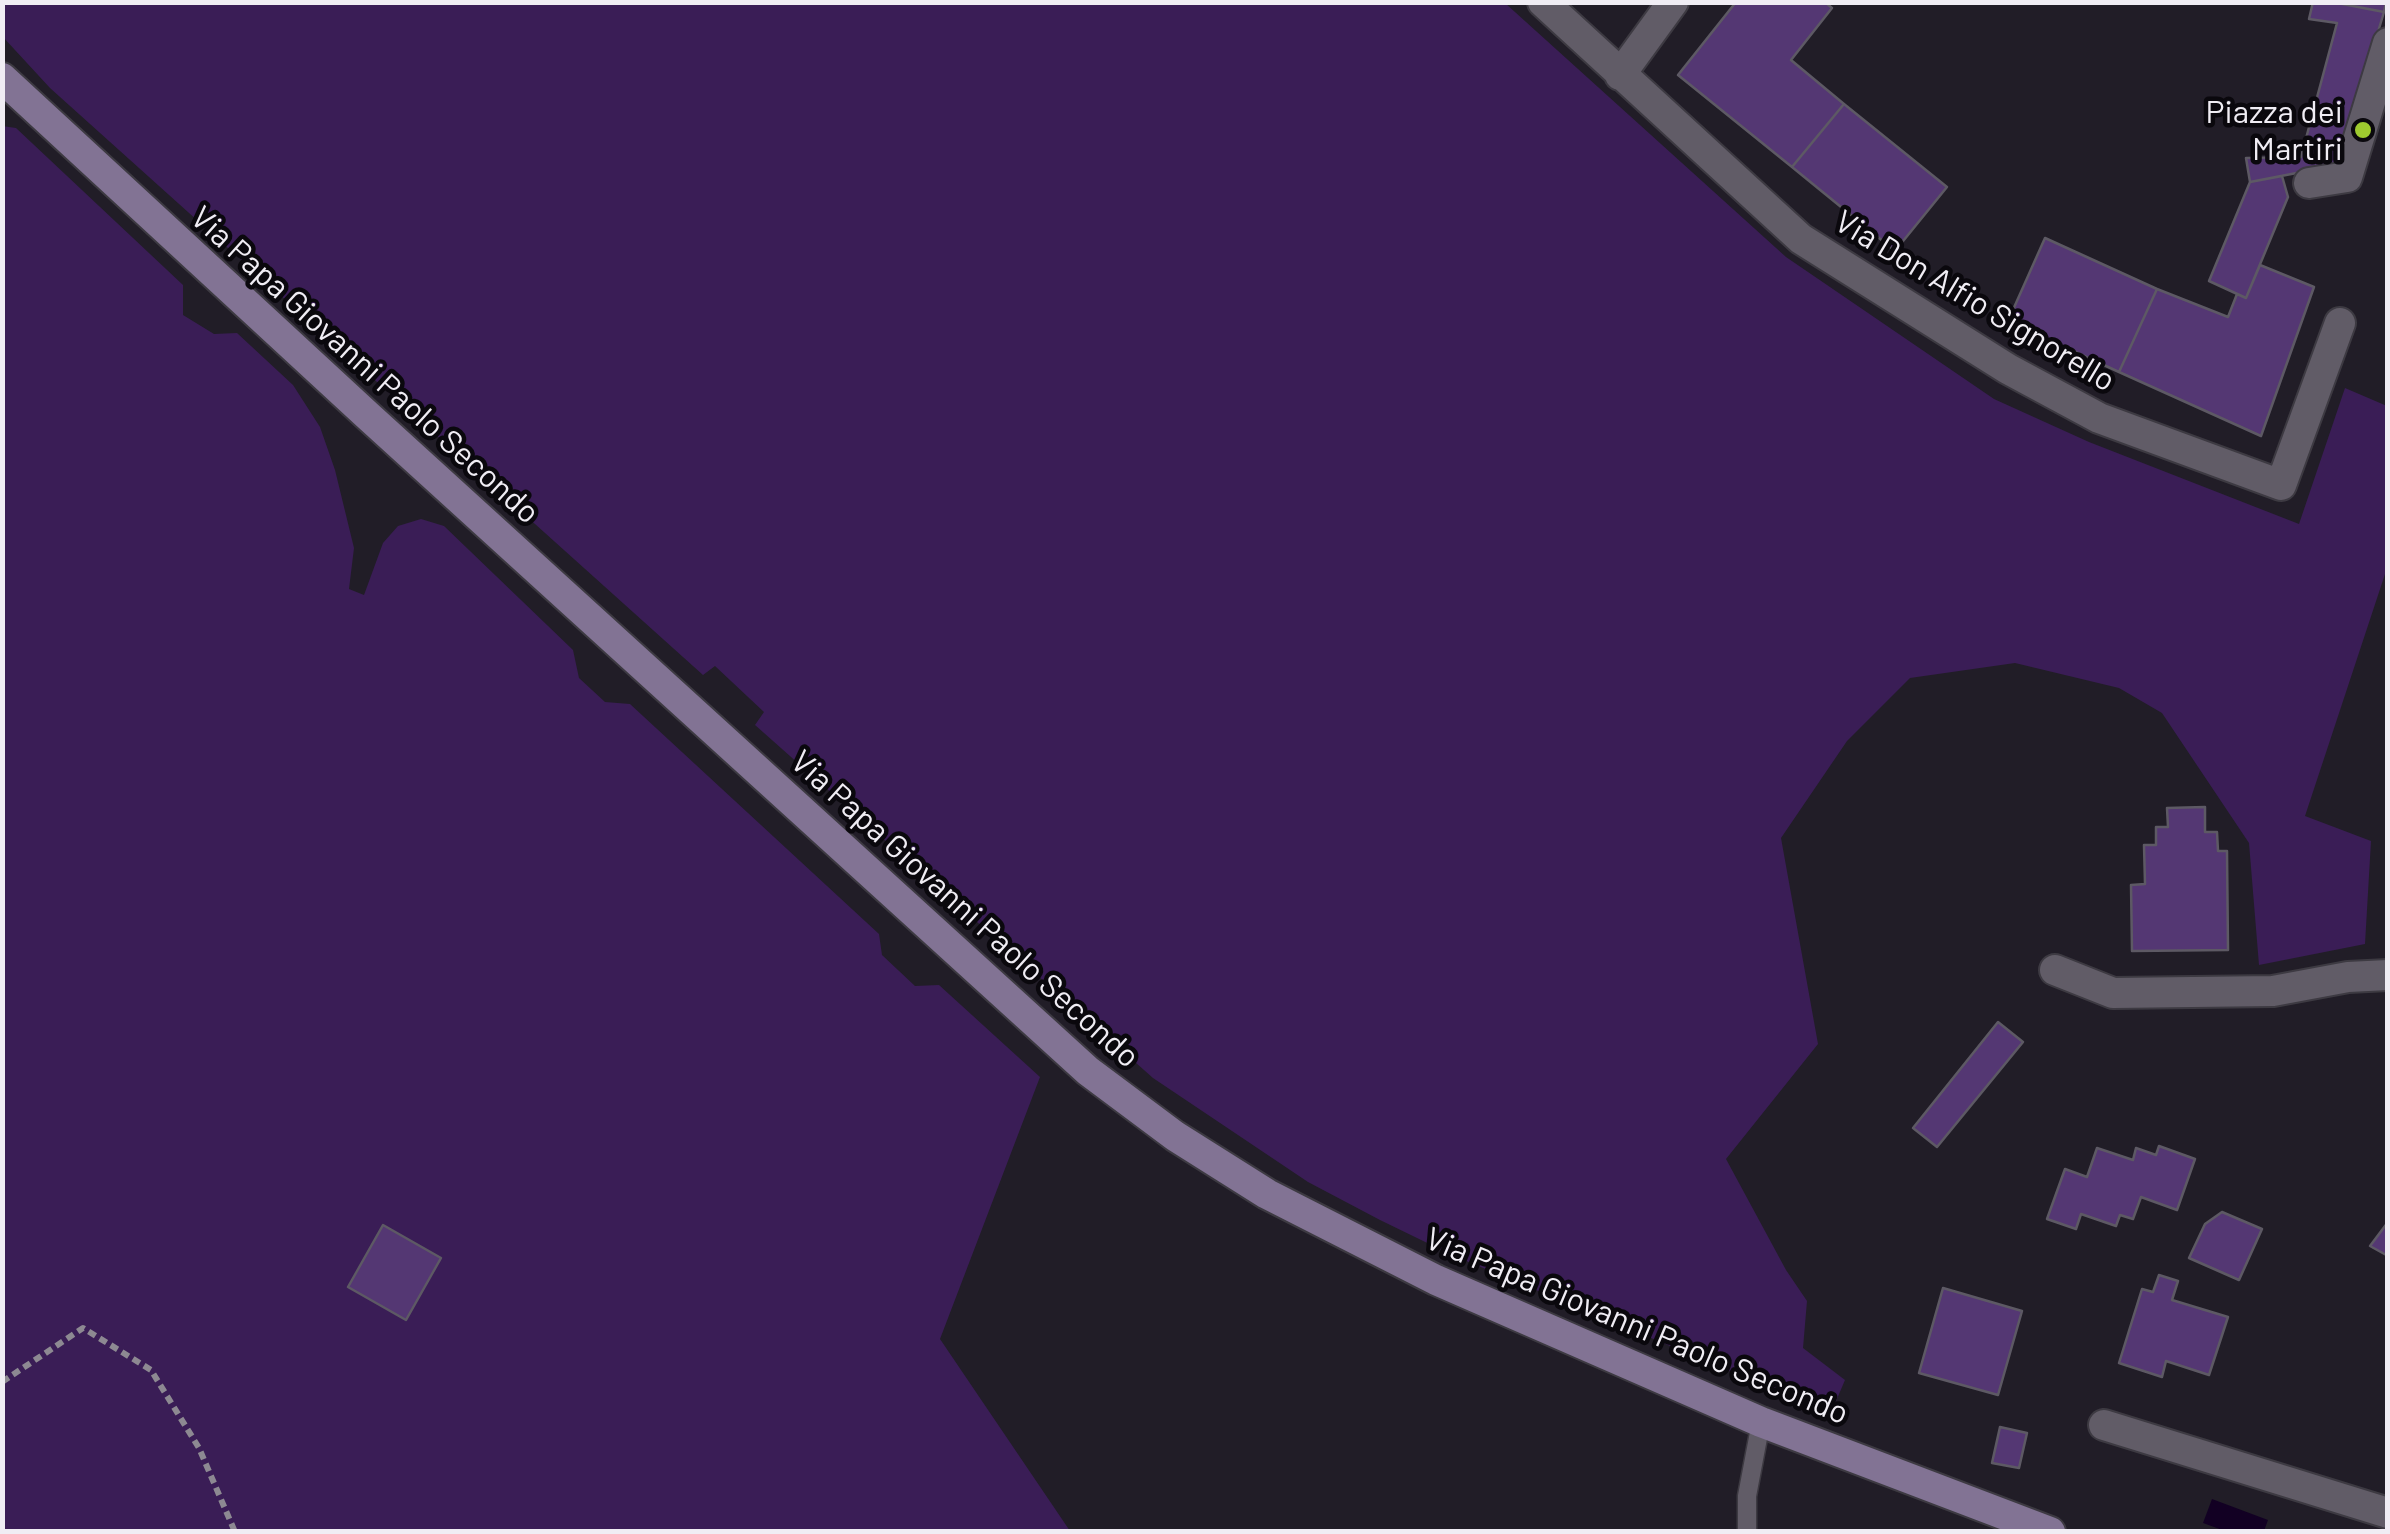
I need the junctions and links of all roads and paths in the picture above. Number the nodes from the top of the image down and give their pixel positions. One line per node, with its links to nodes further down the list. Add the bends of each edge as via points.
1 (1542, 2): 4 (street, Via Don Alfio Signorello)
2 (1673, 2): 4 (street)
3 (2388, 43): 6 (street, via 2347,176)
4 (1620, 75): 7 (street, Via Don Alfio Signorello, via 1802,239 2008,370 2100,418 2281,485)
5 (2, 78): 11 (main road, Via Papa Giovanni Paolo Secondo, via 1088,1071 1175,1136 1331,1228)
6 (2309, 182)
7 (2340, 323)
8 (2055, 970): 9 (street, via 2113,993 2273,991)
9 (2388, 974)
10 (2, 1382): 14 (path, via 83,1328 151,1370 199,1448)
11 (1761, 1422): 15 (lane); 16 (main road, Via Papa Giovanni Paolo Secondo)
12 (2104, 1425): 13 (street)
13 (2388, 1513)
14 (235, 1532)
15 (1747, 1532)
16 (2050, 1532)

